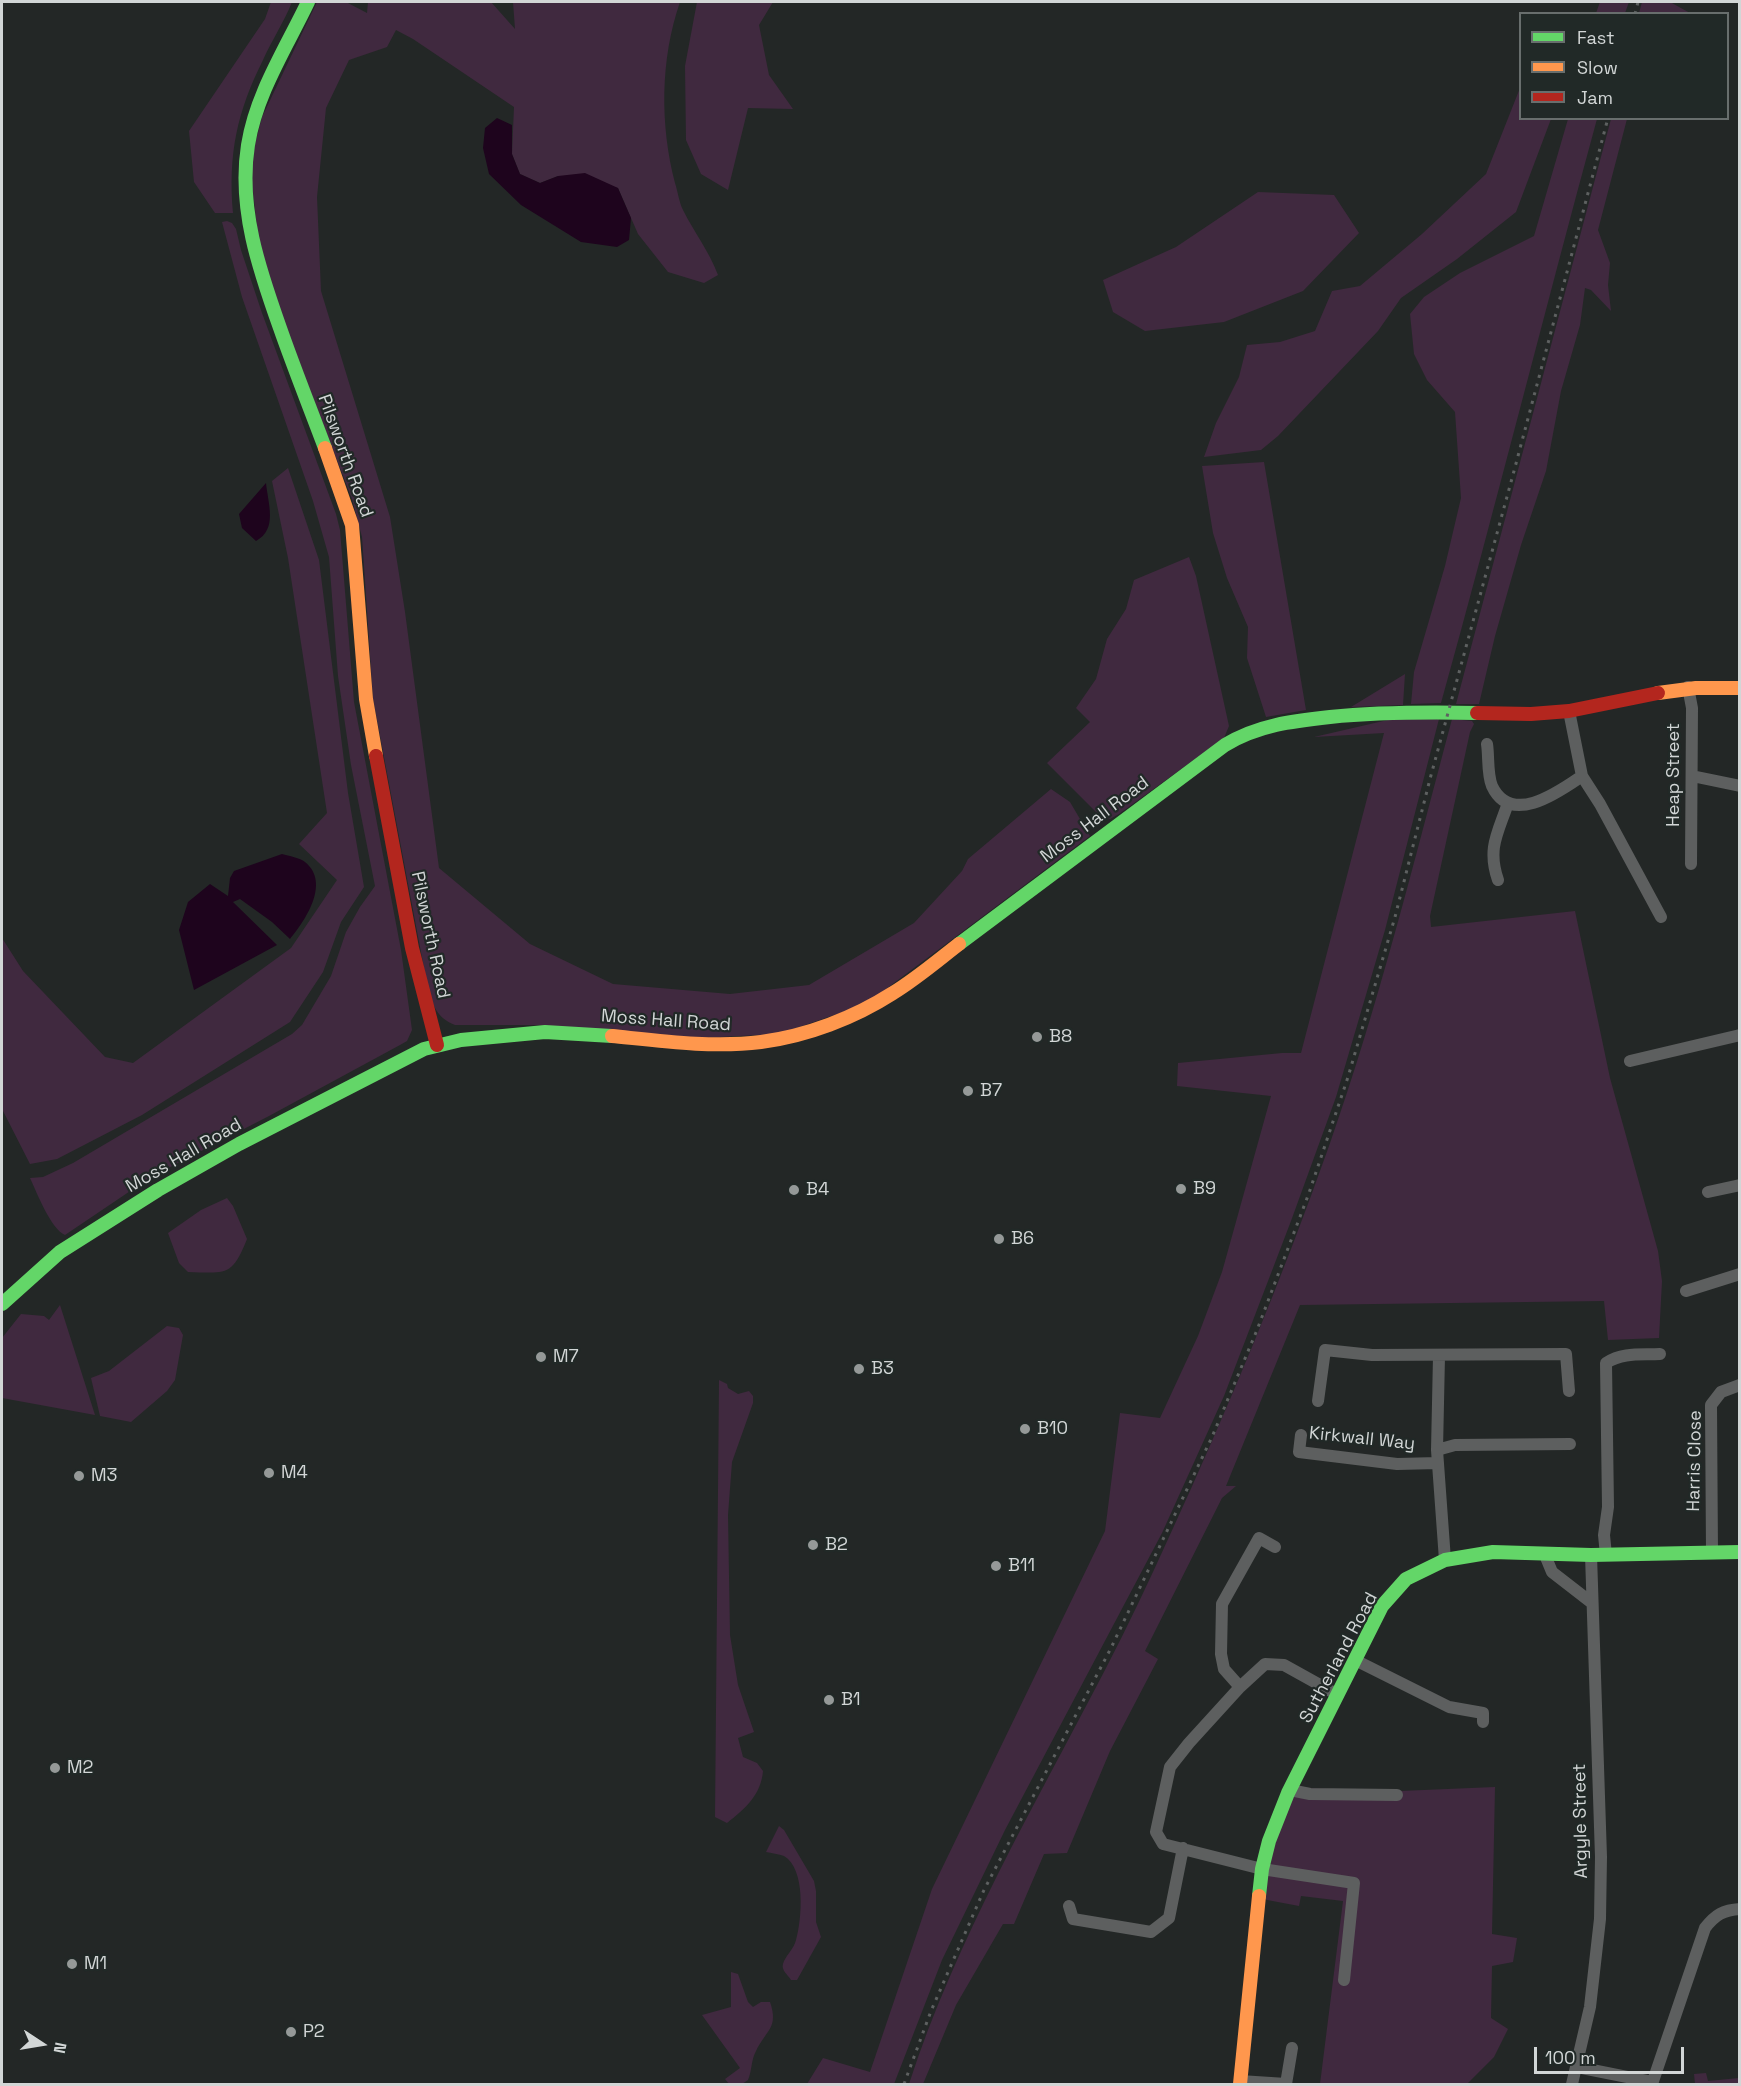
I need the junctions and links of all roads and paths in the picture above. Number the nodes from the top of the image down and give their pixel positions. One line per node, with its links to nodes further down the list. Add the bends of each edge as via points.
1 (308, 2): 14 (street, Pilsworth Road, via 265,91 248,144 247,216 269,300 352,525 366,699 412,948)
2 (1688, 687): 3 (street, Moss Hall Road); 4 (street, Moss Hall Road); 7 (street, Heap Street, via 1692,708)
3 (1740, 688)
4 (1569, 711): 6 (street); 14 (street, Moss Hall Road, via 1343,716 1278,722 1239,735 894,993 828,1025 772,1040 728,1044 546,1032)
5 (1487, 744): 9 (street, via 1493,788)
6 (1582, 776): 9 (street, via 1542,800 1523,805); 12 (street)
7 (1692, 776): 8 (street); 10 (street, Heap Street)
8 (1740, 786)
9 (1508, 803): 11 (street, via 1493,850)
10 (1691, 864)
11 (1498, 880)
12 (1661, 917)
13 (1740, 1035): 15 (street)
14 (437, 1045): 20 (street, Moss Hall Road, via 401,1059 158,1190 60,1252)
15 (1630, 1061)
16 (1740, 1185): 17 (street)
17 (1708, 1192)
18 (1740, 1274): 19 (street)
19 (1686, 1291)
20 (2, 1304)
21 (1660, 1354): 37 (street, via 1628,1355 1606,1363)
22 (1439, 1356): 24 (street, via 1566,1354); 25 (street, via 1325,1350); 30 (street)
23 (1740, 1385): 27 (street, Harris Close, via 1721,1392 1711,1405)
24 (1569, 1391)
25 (1318, 1401)
26 (1696, 1414): 27 (street)
27 (1710, 1415): 34 (street, Harris Close)
28 (1301, 1435): 31 (street, Kirkwall Way, via 1299,1452 1397,1464)
29 (1570, 1444): 30 (street, via 1455,1445)
30 (1437, 1450): 31 (street)
31 (1438, 1463): 38 (street)
32 (1275, 1547): 41 (street, via 1258,1538 1222,1604 1224,1669)
33 (1740, 1552): 34 (street, Sutherland Road)
34 (1712, 1553): 37 (street, Sutherland Road)
35 (1545, 1555): 36 (street, Sutherland Road); 38 (street, Sutherland Road, via 1493,1552); 39 (street, via 1552,1572)
36 (1591, 1555): 37 (street, Sutherland Road); 39 (street, Argyle Street)
37 (1606, 1555)
38 (1445, 1560): 40 (street, Sutherland Road, via 1406,1579 1382,1606)
39 (1592, 1603): 52 (street, Argyle Street, via 1600,1919 1590,2007)
40 (1356, 1660): 42 (street, Sutherland Road); 43 (street, via 1449,1707 1483,1713)
41 (1240, 1688): 42 (street, via 1265,1664 1275,1664 1284,1665); 46 (street, via 1170,1767 1156,1832 1163,1844)
42 (1338, 1695): 44 (street, Sutherland Road)
43 (1483, 1722)
44 (1290, 1790): 45 (street, via 1310,1794); 47 (street, Sutherland Road)
45 (1397, 1795)
46 (1183, 1848): 47 (street); 48 (street, via 1169,1918 1151,1932 1073,1920)
47 (1262, 1869): 50 (street, via 1354,1883); 53 (street, Sutherland Road)
48 (1069, 1906)
49 (1740, 1909): 54 (street, via 1717,1915 1705,1928)
50 (1344, 1980)
51 (1292, 2048): 53 (street, via 1286,2084)
52 (1577, 2067): 54 (street); 55 (street, Argyle Street)
53 (1240, 2083)
54 (1652, 2083)
55 (1572, 2085)

